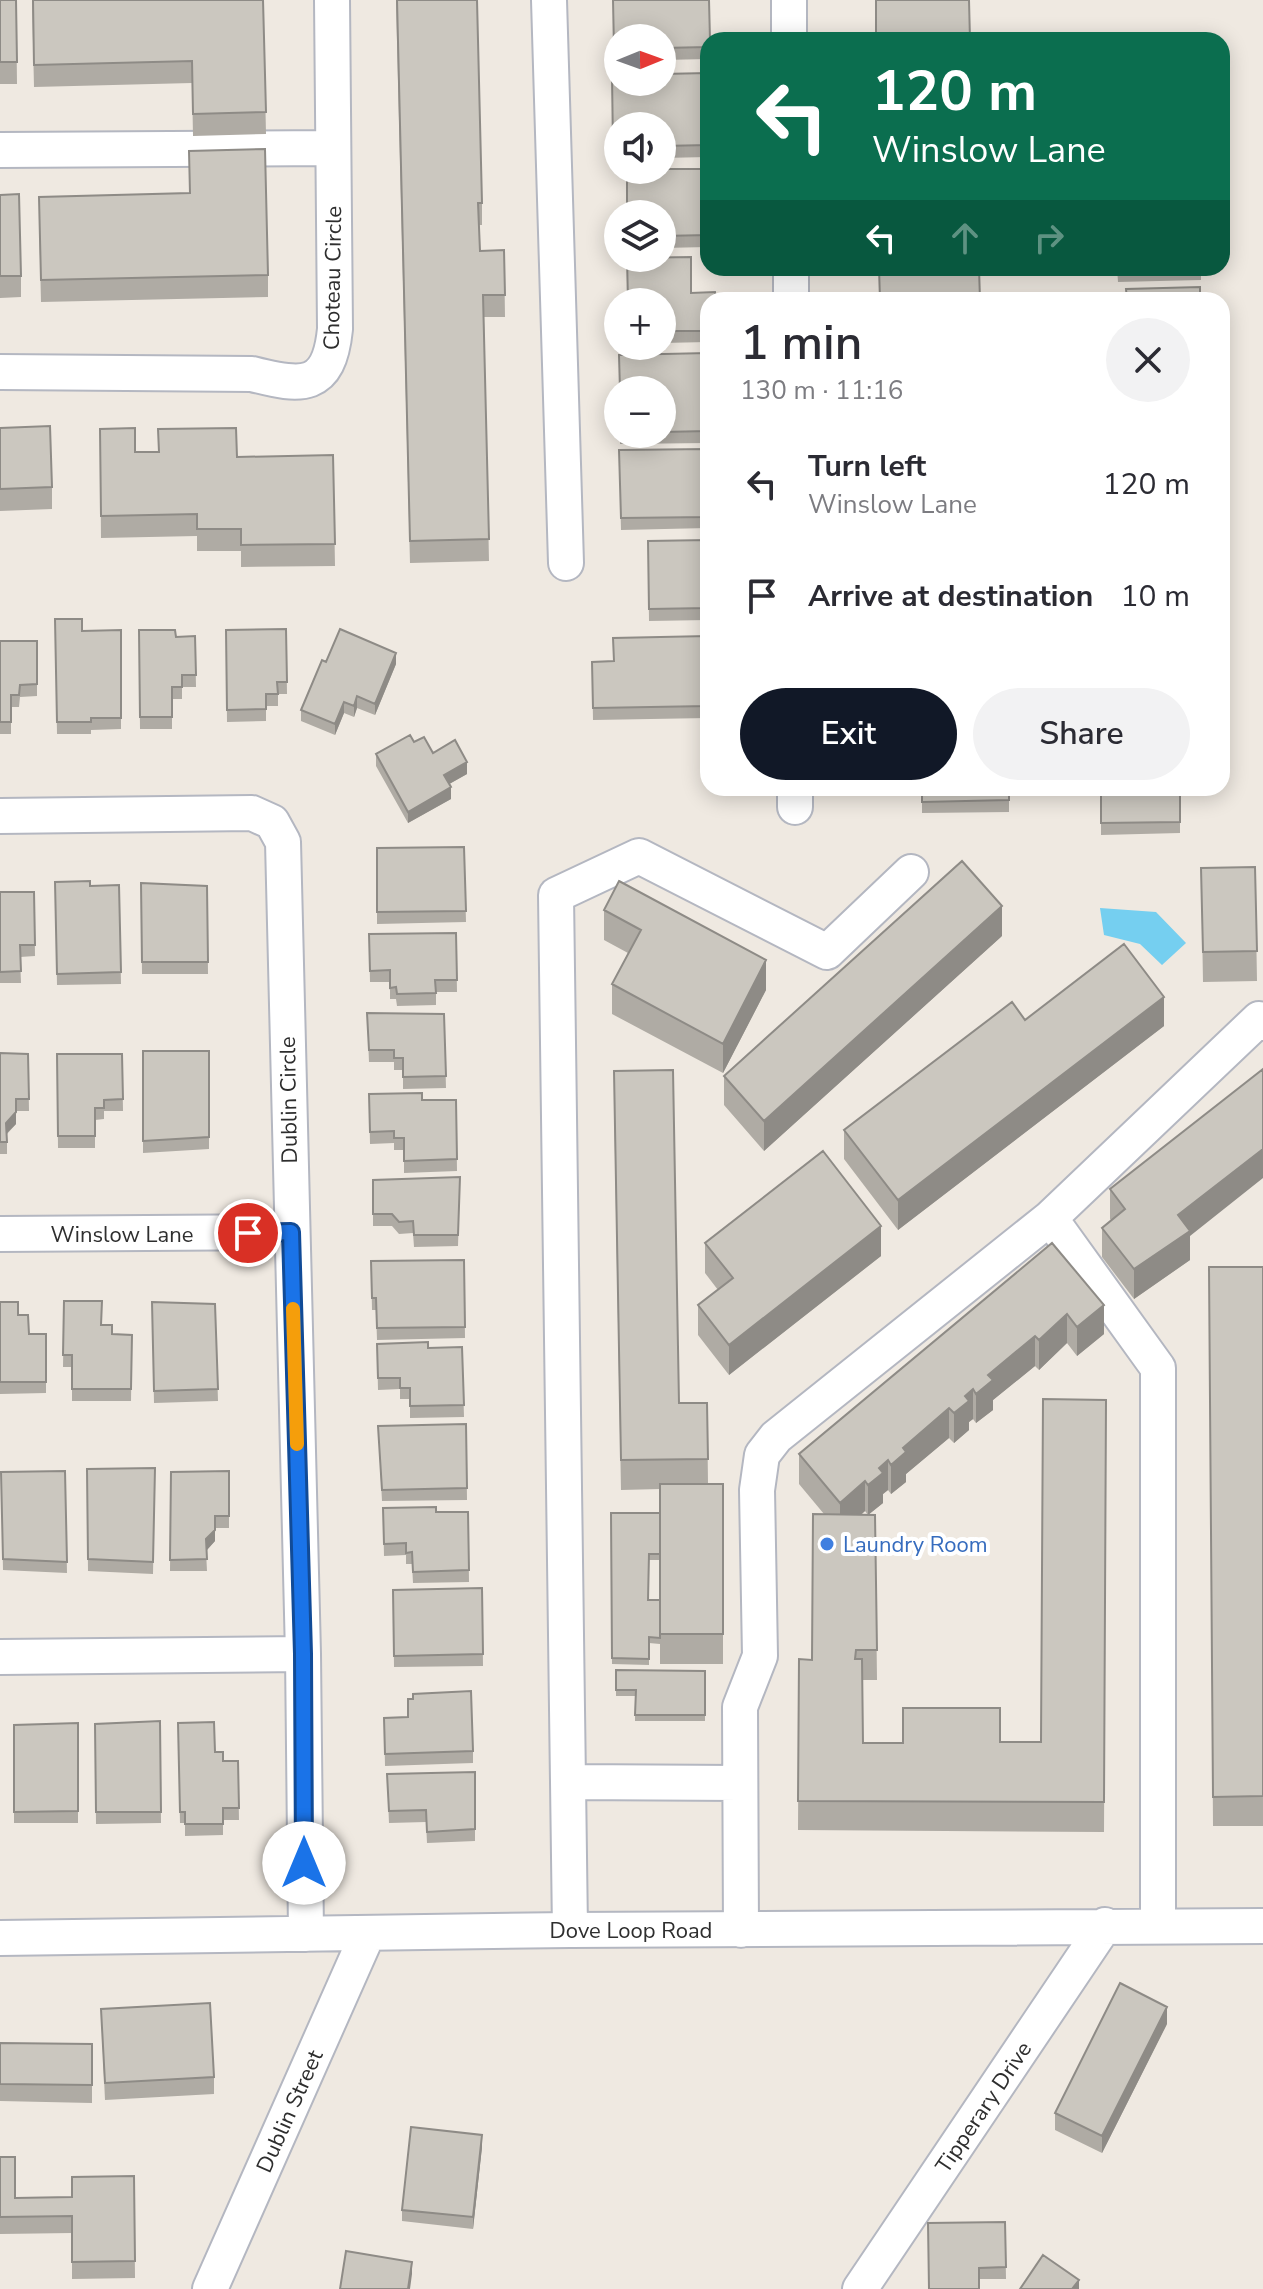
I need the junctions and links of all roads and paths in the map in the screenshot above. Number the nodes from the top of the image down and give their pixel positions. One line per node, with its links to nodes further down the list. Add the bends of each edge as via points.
1 (332, 0): 5 (street, Choteau Circle)
2 (549, 0): 8 (street)
3 (789, 0): 4 (street)
4 (789, 32)
5 (333, 148): 6 (street); 7 (street, Choteau Circle, via 335,329 332,357 321,372 304,382 252,374)
6 (0, 150)
7 (0, 372)
8 (566, 563)
9 (0, 816): 13 (street, Dublin Circle, via 225,812 252,813 272,822 283,842)
10 (911, 872): 17 (street, via 827,952 639,856 556,895)
11 (1263, 1023): 12 (street, via 1259,1019)
12 (1050, 1218): 18 (street, via 776,1437 762,1455 757,1490 760,1656 740,1707); 20 (street, via 1158,1368)
13 (291, 1232): 14 (street, Winslow Lane); 15 (street, Dublin Circle)
14 (0, 1234)
15 (303, 1654): 16 (street); 25 (street, Dublin Circle)
16 (0, 1657)
17 (570, 1782): 18 (street); 22 (street)
18 (739, 1783): 23 (street)
19 (1105, 1925): 20 (street, Dove Loop Road); 23 (street, Dove Loop Road); 28 (street, Tipperary Drive)
20 (1158, 1925): 21 (street, Dove Loop Road)
21 (1263, 1926)
22 (570, 1930): 23 (street, Dove Loop Road); 24 (street, Dove Loop Road)
23 (741, 1930)
24 (368, 1933): 25 (street, Dove Loop Road); 27 (street, Dublin Street)
25 (306, 1934): 26 (street, Dove Loop Road)
26 (0, 1938)
27 (210, 2289)
28 (860, 2289)

